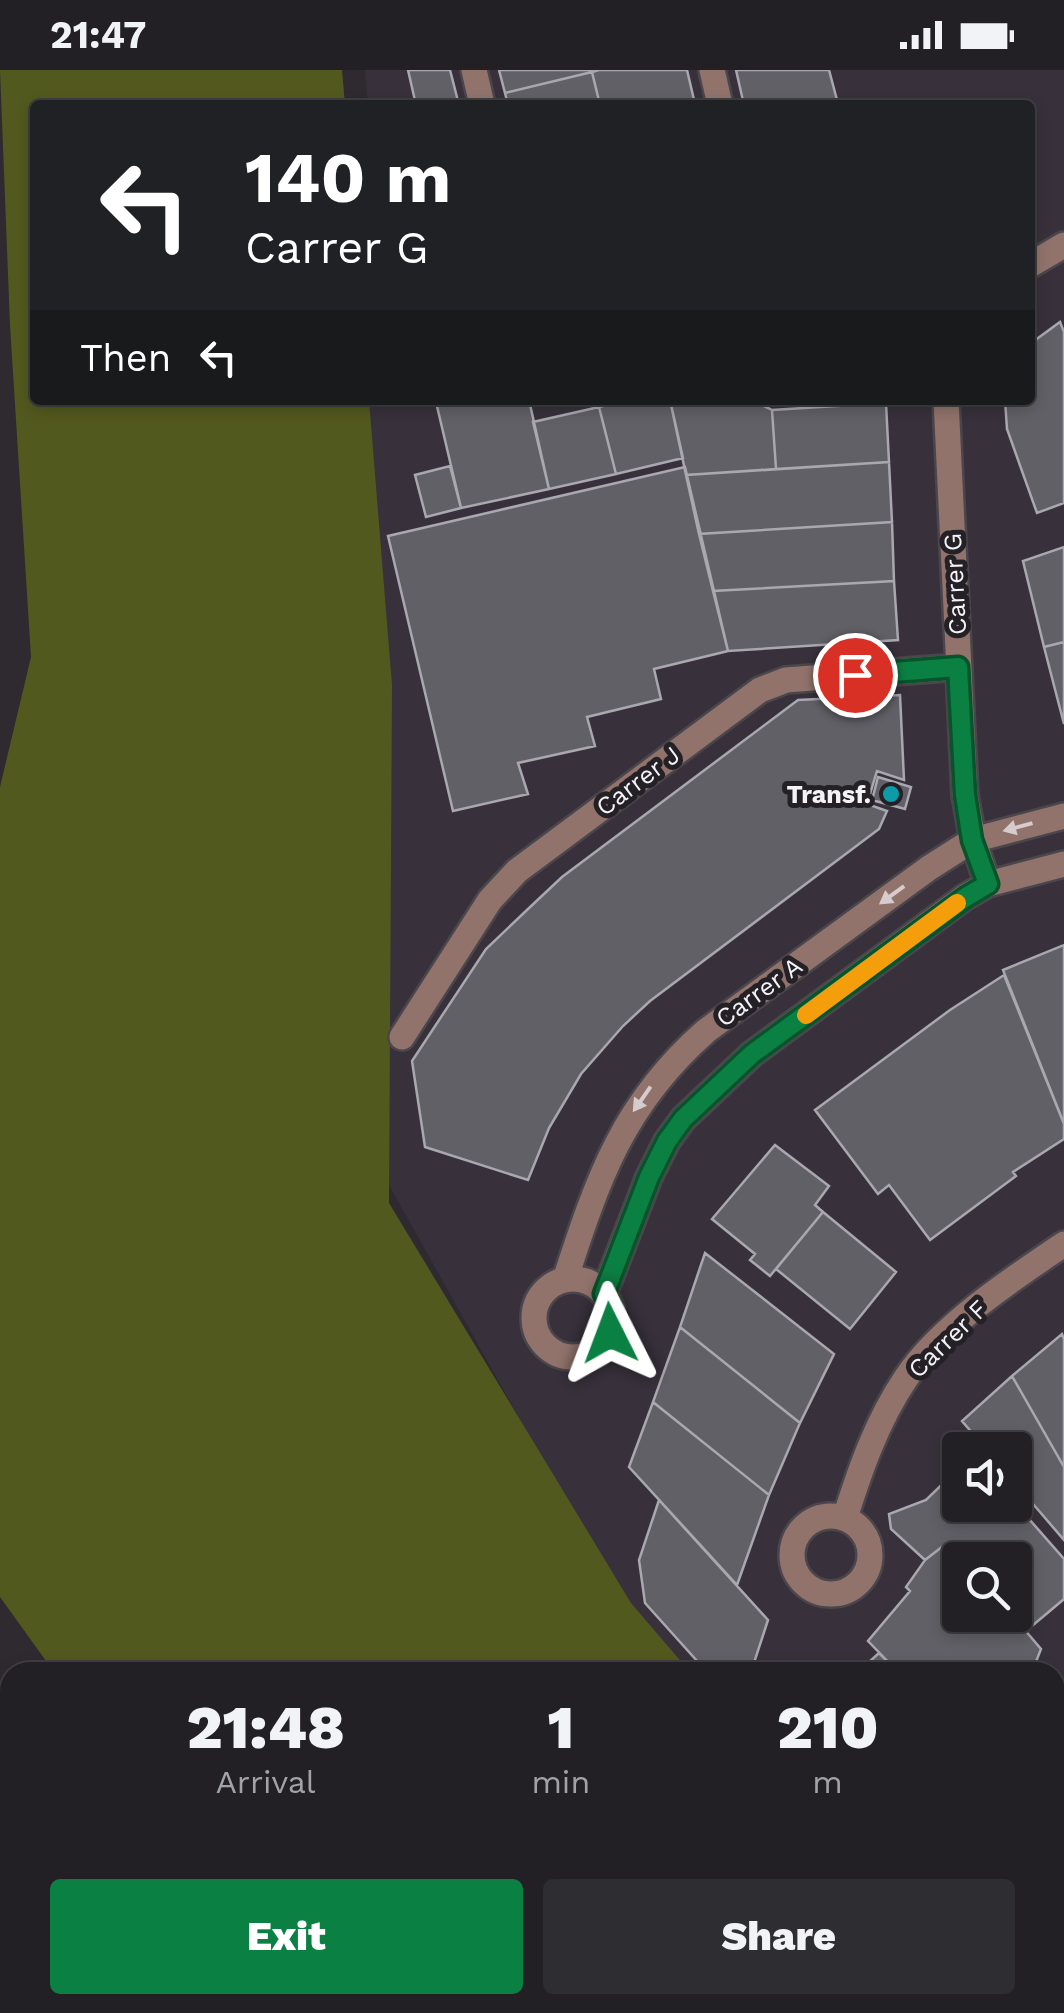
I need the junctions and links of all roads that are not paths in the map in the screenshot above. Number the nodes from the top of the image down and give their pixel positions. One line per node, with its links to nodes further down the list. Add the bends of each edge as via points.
1 (474, 70): 3 (street)
2 (712, 70): 4 (street)
3 (481, 100)
4 (719, 100)
5 (1064, 244): 6 (street)
6 (1035, 262)
7 (946, 405): 8 (street, Carrer G)
8 (958, 667): 10 (street, Carrer G); 13 (street, Carrer J, via 786,680 760,690 517,870 490,900)
9 (1064, 816): 10 (street, Carrer A, one-way to 10)
10 (972, 840): 12 (street, Carrer G); 15 (street, Carrer A, one-way to 15, via 672,1060 611,1153)
11 (1064, 864): 12 (street, Carrer A)
12 (988, 884): 16 (street, Carrer A, via 752,1054 696,1105 649,1177)
13 (402, 1037)
14 (1064, 1244): 17 (street, Carrer F, via 970,1314 907,1376 881,1420)
15 (565, 1280): 16 (street, via 586,1281); 16 (street, via 546,1289 535,1308 538,1336 555,1354 580,1357 602,1345 612,1320)
16 (604, 1294)
17 (845, 1518)

